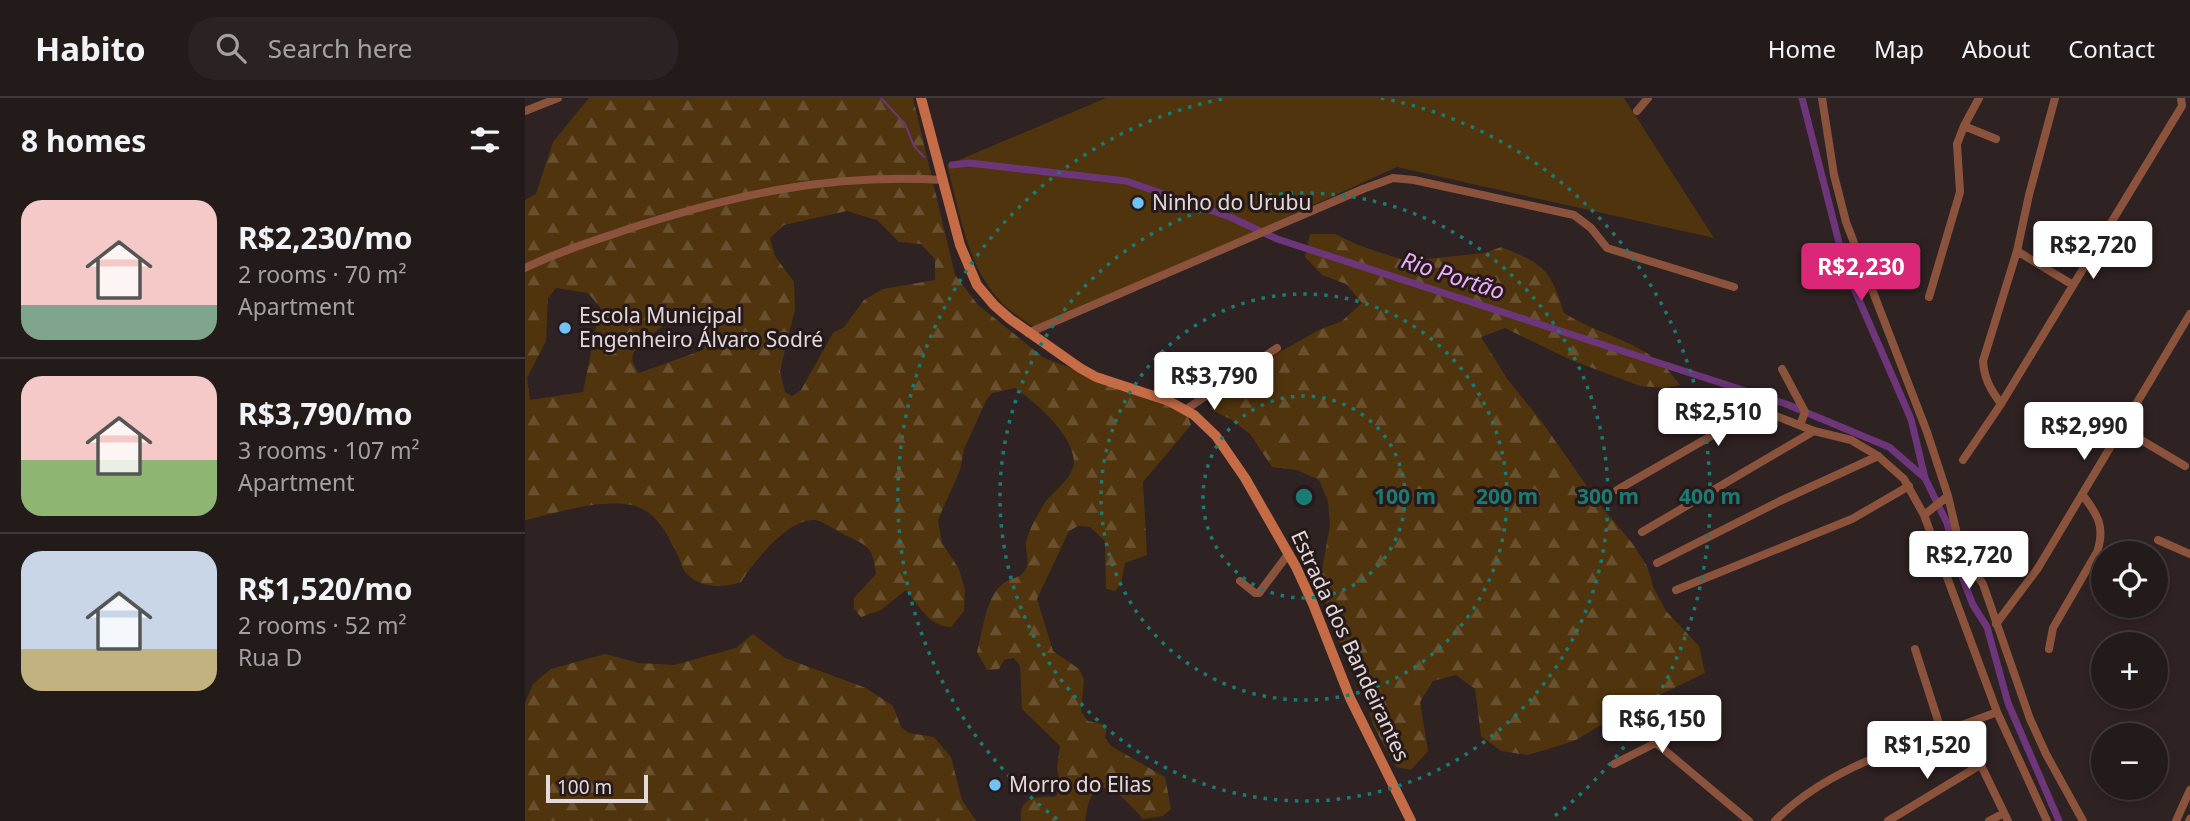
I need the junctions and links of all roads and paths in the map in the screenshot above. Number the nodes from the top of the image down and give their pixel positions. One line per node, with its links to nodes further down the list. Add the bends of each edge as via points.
1 (558, 98): 8 (street)
2 (922, 98): 12 (main road, Estrada dos Bandeirantes)
3 (1648, 98): 9 (street)
4 (1822, 98): 33 (street, via 1846,222 1902,364)
5 (1979, 98): 10 (street)
6 (2055, 98): 13 (street)
7 (2181, 98): 15 (street, via 2182,106)
8 (525, 111)
9 (1637, 111)
10 (1963, 126): 11 (street); 17 (street, via 1957,145 1960,192)
11 (1996, 139)
12 (943, 180): 14 (street, via 827,181 757,193 672,215); 19 (main road, Estrada dos Bandeirantes, via 971,275 994,306)
13 (2017, 251): 15 (street); 22 (street, via 1983,361 1983,373)
14 (525, 268)
15 (2073, 285): 22 (street)
16 (1734, 287): 19 (street, via 1608,248 1574,215 1394,178)
17 (1929, 297)
18 (2190, 314): 25 (street)
19 (1028, 333): 23 (main road, Estrada dos Bandeirantes, via 1096,377)
20 (1277, 348): 23 (street)
21 (1782, 369): 24 (street)
22 (2001, 404): 28 (street)
23 (1185, 410): 37 (main road, Estrada dos Bandeirantes, via 1225,448)
24 (1803, 417): 26 (street); 31 (street, via 1754,413)
25 (2121, 428): 29 (street); 32 (street)
26 (1817, 431): 27 (street, via 1851,440); 35 (street)
27 (1878, 456): 30 (street); 39 (street)
28 (1963, 460)
29 (2185, 466)
30 (1909, 486): 34 (street); 41 (street, via 1852,519)
31 (1617, 490)
32 (2082, 494): 42 (street, via 2038,568); 44 (street, via 2098,515 2101,540 2053,628)
33 (1945, 498): 34 (street); 42 (street, via 1963,556 1983,584)
34 (1928, 512): 45 (street)
35 (1642, 532)
36 (2158, 540): 38 (street)
37 (1289, 552): 40 (street, via 1260,591 1255,593); 54 (main road, Estrada dos Bandeirantes, via 1350,698)
38 (2190, 554)
39 (1657, 563)
40 (1240, 581)
41 (1676, 590)
42 (1996, 624): 60 (street, via 2030,719)
43 (1915, 649): 48 (street)
44 (2049, 649)
45 (1997, 712): 47 (street); 59 (street)
46 (1697, 722): 49 (street)
47 (1962, 726): 48 (street); 51 (street)
48 (1942, 733): 56 (street, via 1828,779)
49 (1655, 742): 50 (street); 55 (street)
50 (1614, 764)
51 (1980, 765): 53 (street); 57 (street)
52 (2190, 790): 61 (street)
53 (2006, 817): 58 (street)
54 (1411, 821)
55 (1749, 821)
56 (1775, 821)
57 (1888, 821)
58 (1989, 821)
59 (2047, 821)
60 (2083, 821)
61 (2176, 821)

